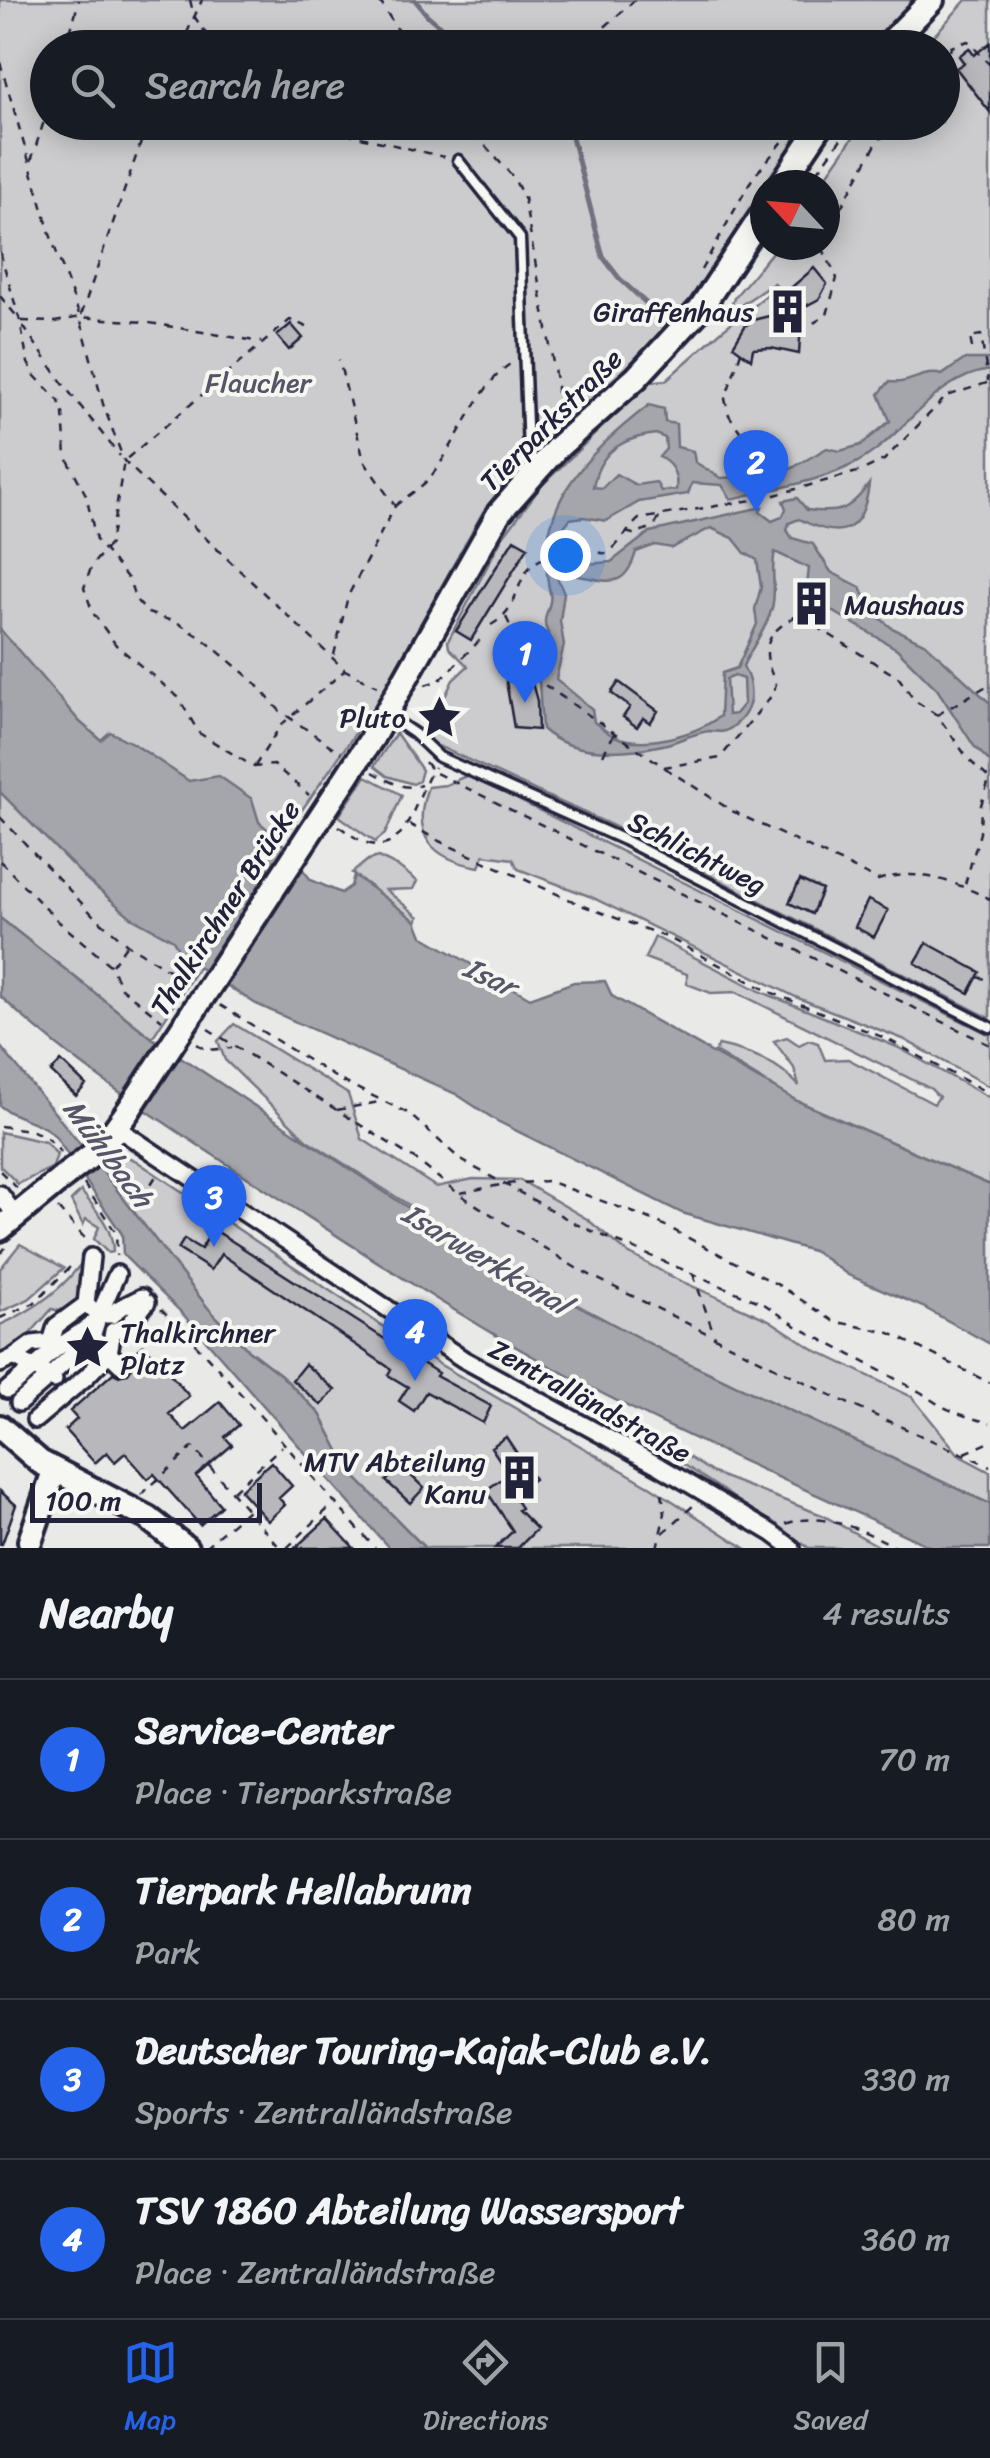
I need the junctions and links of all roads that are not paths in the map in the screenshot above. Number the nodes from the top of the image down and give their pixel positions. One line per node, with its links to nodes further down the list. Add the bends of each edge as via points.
1 (932, 0): 2 (street)
2 (903, 30)
3 (811, 140): 5 (street)
4 (458, 160): 7 (lane, via 520,238 528,452)
5 (791, 170)
6 (750, 234): 7 (street, Tierparkstraße, via 700,309)
7 (536, 470): 8 (street, Tierparkstraße, via 482,538)
8 (388, 703): 9 (street, Tierparkstraße); 10 (lane, Schlichtweg, via 439,757 624,840)
9 (372, 738): 11 (street, Thalkirchner Brücke, bridge)
10 (990, 1027)
11 (123, 1120): 13 (street, bridge, via 102,1146 65,1166); 29 (street, Zentralländstraße, via 463,1359)
12 (0, 1194): 13 (street)
13 (8, 1223)
14 (85, 1254): 17 (street)
15 (116, 1268): 17 (street)
16 (146, 1299): 17 (street, via 128,1326)
17 (100, 1320): 18 (street); 18 (street, via 56,1326); 21 (street, via 115,1359)
18 (59, 1350): 19 (street, via 32,1344); 20 (street); 21 (street)
19 (7, 1360): 20 (street)
20 (44, 1371): 22 (street); 23 (street)
21 (91, 1382): 22 (street)
22 (67, 1394): 24 (street)
23 (13, 1396)
24 (35, 1420)
25 (0, 1427): 26 (street)
26 (54, 1472): 27 (street); 28 (street, via 148,1518)
27 (30, 1540)
28 (186, 1548)
29 (792, 1548)

